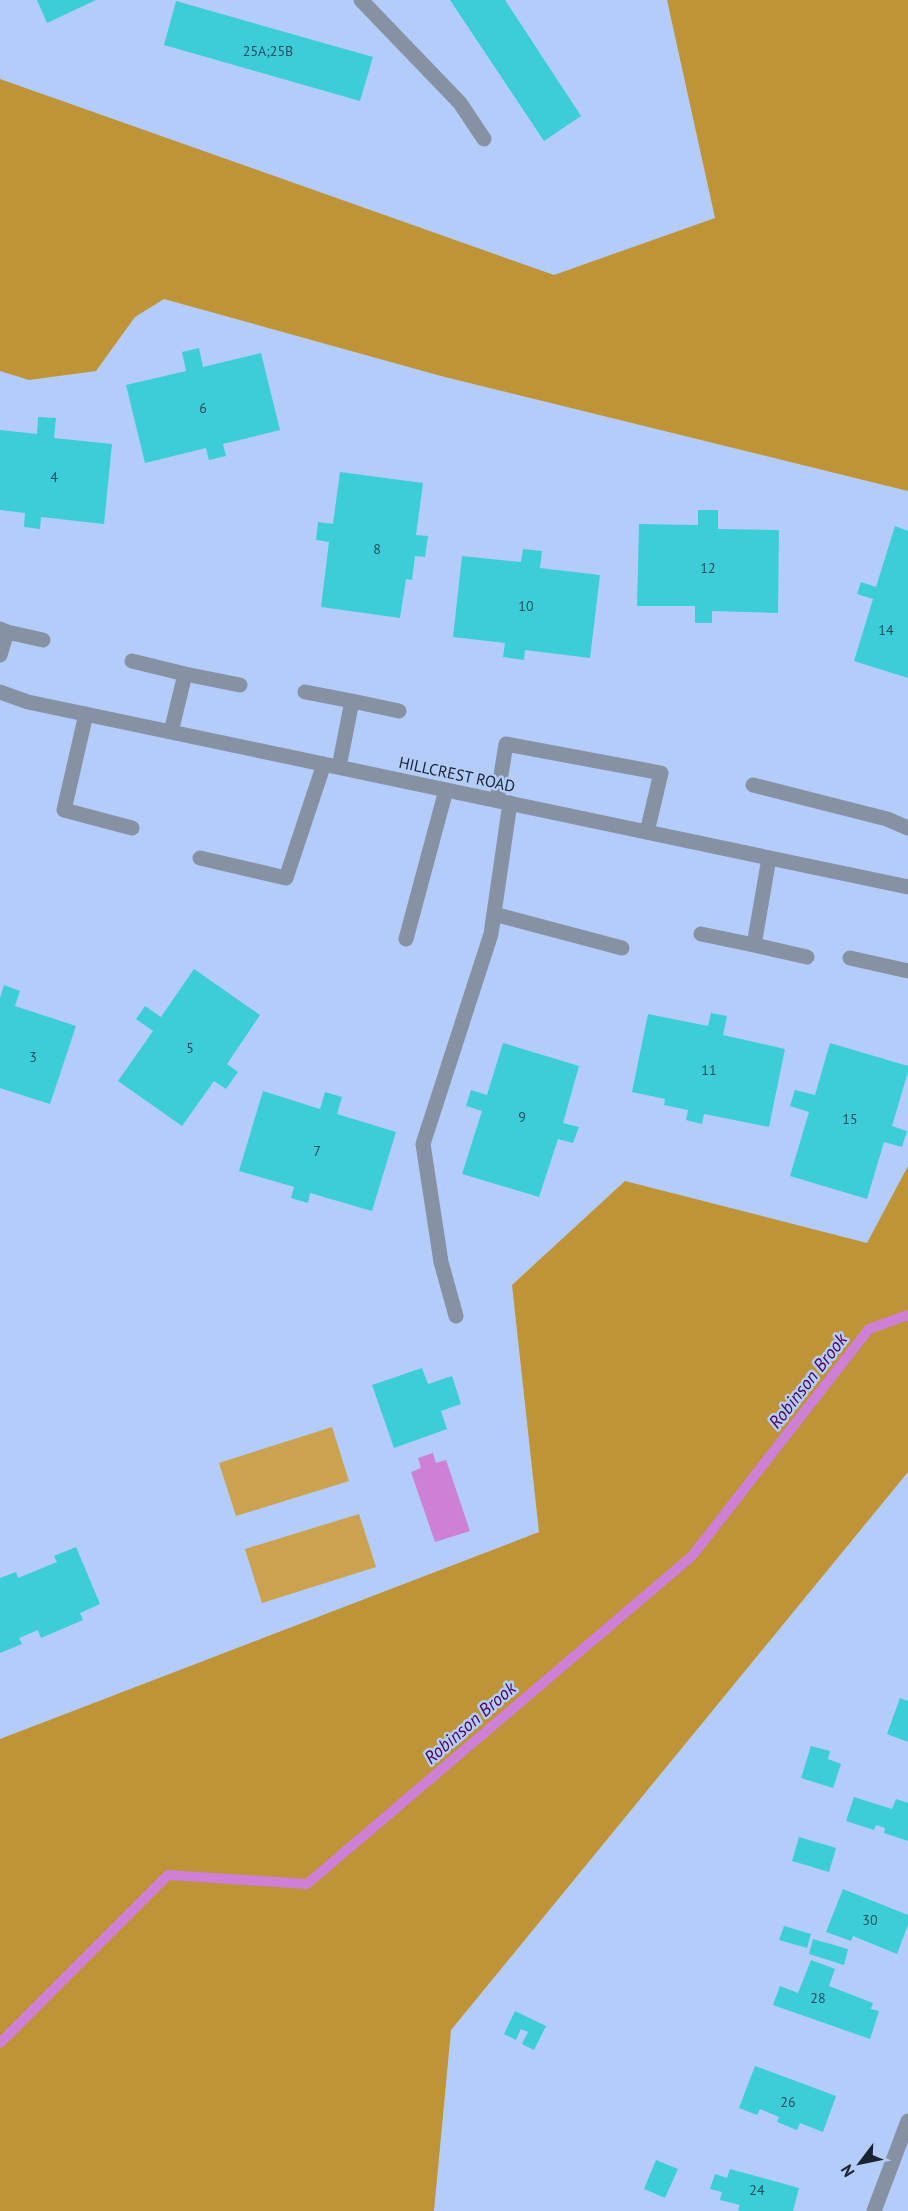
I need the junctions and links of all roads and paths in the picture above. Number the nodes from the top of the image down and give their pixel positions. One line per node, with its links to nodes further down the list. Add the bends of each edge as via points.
1 (361, 0): 2 (street, via 460,103)
2 (484, 139)
3 (4, 631): 4 (street); 5 (street)
4 (43, 640)
5 (0, 655)
6 (132, 661): 7 (street)
7 (185, 674): 8 (street); 14 (street)
8 (240, 685)
9 (0, 692): 13 (street, HILLCREST ROAD)
10 (305, 692): 11 (street)
11 (352, 700): 12 (street); 16 (street)
12 (399, 711)
13 (86, 714): 14 (street, HILLCREST ROAD); 20 (street, via 64,810)
14 (171, 732): 15 (street, HILLCREST ROAD)
15 (324, 764): 16 (street, HILLCREST ROAD); 23 (street, via 286,878)
16 (339, 767): 18 (street, HILLCREST ROAD)
17 (753, 785): 21 (street, via 887,819)
18 (446, 790): 19 (street, HILLCREST ROAD); 28 (street)
19 (503, 802): 22 (street, HILLCREST ROAD); 22 (street, via 506,744 661,772); 26 (street)
20 (132, 828)
21 (908, 828)
22 (647, 832): 24 (street, HILLCREST ROAD)
23 (200, 858)
24 (769, 858): 25 (street, HILLCREST ROAD); 29 (street)
25 (908, 887)
26 (494, 914): 30 (street); 34 (street, via 423,1143 441,1262)
27 (701, 934): 29 (street)
28 (406, 939)
29 (754, 945): 31 (street)
30 (622, 948)
31 (807, 957)
32 (850, 958): 33 (street)
33 (908, 971)
34 (456, 1316)
35 (908, 2121): 36 (street)
36 (874, 2211)

